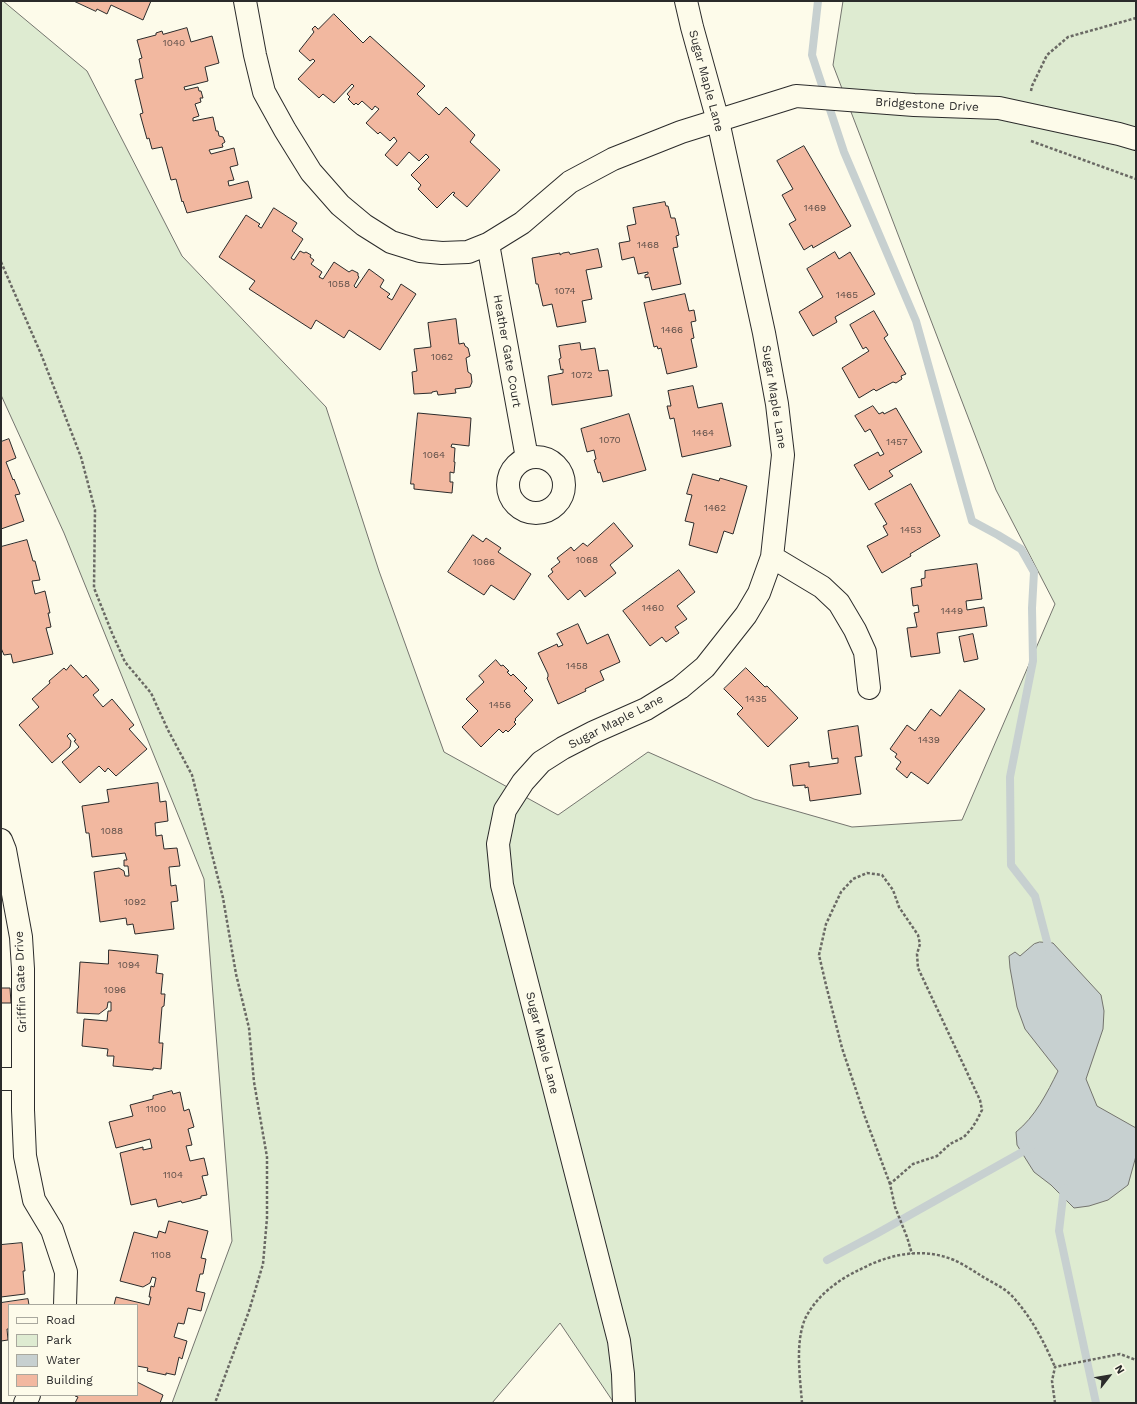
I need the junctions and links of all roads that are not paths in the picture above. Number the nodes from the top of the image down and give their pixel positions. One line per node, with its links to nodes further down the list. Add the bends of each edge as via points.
1 (244, 1): 5 (street, Bridgestone Drive, via 264,92 311,172 340,205 364,225 391,242 420,251 468,252)
2 (686, 1): 3 (street, Sugar Maple Lane)
3 (718, 121): 4 (street, Bridgestone Drive, via 796,96 947,107 999,108); 5 (street, Bridgestone Drive, via 681,132 613,159 570,182 522,223); 7 (street, Sugar Maple Lane, via 777,404 783,455)
4 (1136, 139)
5 (488, 244): 6 (street, Heather Gate Court)
6 (527, 458)
7 (772, 558): 8 (street, via 822,587 839,604 865,652); 13 (street, Sugar Maple Lane, via 759,593 746,615 705,667 680,688 646,708 594,732 541,762 522,782 504,810 498,844 502,885 619,1341 624,1374)
8 (869, 688)
9 (1, 840): 11 (street, Griffin Gate Drive, via 21,937)
10 (1, 1079): 11 (street)
11 (23, 1079): 12 (street, via 25,1156 34,1200 52,1230 66,1272)
12 (65, 1304)
13 (624, 1403)

